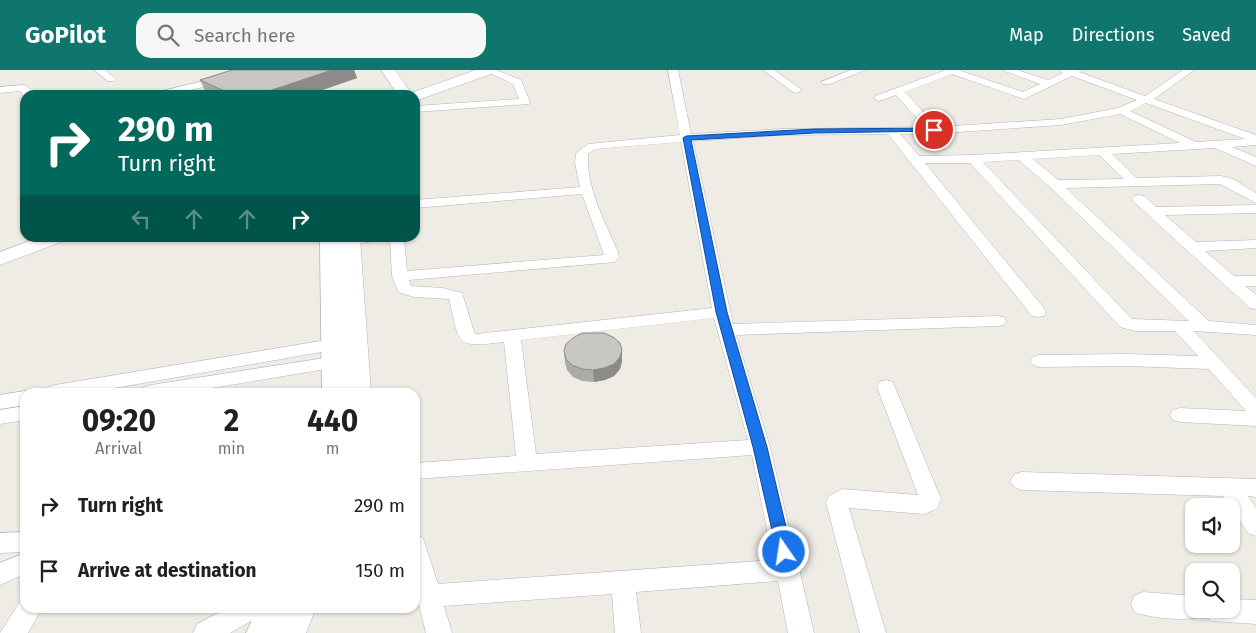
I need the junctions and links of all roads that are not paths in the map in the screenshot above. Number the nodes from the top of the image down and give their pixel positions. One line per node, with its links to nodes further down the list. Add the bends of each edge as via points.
1 (99, 70): 15 (street)
2 (261, 70): 20 (street)
3 (388, 70): 21 (street)
4 (465, 70): 22 (street)
5 (488, 70): 23 (street); 28 (street, via 518,82 525,102)
6 (673, 70): 32 (street)
7 (768, 70): 24 (street)
8 (830, 70): 14 (street)
9 (860, 70): 14 (street)
10 (954, 70): 17 (street, via 1021,96); 25 (street)
11 (1006, 70): 17 (street)
12 (1189, 70): 27 (street)
13 (1070, 71): 17 (street); 27 (street)
14 (842, 77): 16 (street)
15 (111, 79)
16 (826, 82)
17 (1049, 84)
18 (0, 90): 19 (street)
19 (25, 90)
20 (179, 90)
21 (408, 90)
22 (415, 90)
23 (417, 90)
24 (797, 90)
25 (898, 91): 26 (street); 31 (street)
26 (879, 98)
27 (1147, 99): 29 (street); 33 (street)
28 (420, 109)
29 (1122, 110): 31 (street, via 1052,123); 35 (street)
30 (891, 130): 31 (street); 32 (street); 39 (street)
31 (934, 130)
32 (686, 138): 43 (street, via 606,144 586,149 581,160); 61 (street)
33 (1256, 141): 34 (street)
34 (1217, 144): 35 (street); 40 (street)
35 (1196, 146): 36 (street)
36 (1101, 151): 37 (street); 41 (street)
37 (1022, 156): 38 (street); 42 (street)
38 (973, 159): 39 (street); 64 (street, via 1124,321 1135,326)
39 (915, 160): 62 (street)
40 (1256, 162)
41 (1134, 182): 42 (street); 45 (street, via 1224,180)
42 (1054, 184): 65 (street)
43 (588, 190): 46 (street); 57 (street, via 611,252 610,259)
44 (1139, 199): 48 (street)
45 (1256, 199)
46 (420, 204)
47 (1256, 209): 48 (street)
48 (1152, 210): 55 (street)
49 (20, 239): 54 (street)
50 (44, 242): 56 (street)
51 (350, 242): 69 (street)
52 (397, 242): 57 (street)
53 (1256, 244): 55 (street)
54 (0, 246)
55 (1191, 247): 58 (street)
56 (0, 259)
57 (400, 276): 68 (street, via 407,292 445,292 456,296 468,338)
58 (1230, 281): 59 (street); 60 (street)
59 (1256, 281)
60 (1256, 304)
61 (721, 312): 66 (street); 68 (street)
62 (1038, 312)
63 (998, 321): 66 (street)
64 (1180, 326): 65 (street); 71 (street)
65 (1204, 326): 67 (street)
66 (726, 330): 84 (street)
67 (1256, 330)
68 (512, 336): 85 (street)
69 (345, 352): 73 (street); 74 (street); 75 (street); 76 (street)
70 (1039, 361): 71 (street)
71 (1213, 363): 79 (street)
72 (886, 387): 114 (street, via 930,500 924,505 842,498 836,502)
73 (84, 388)
74 (170, 388)
75 (336, 388)
76 (357, 388)
77 (20, 399): 78 (street)
78 (0, 402)
79 (1256, 410)
80 (20, 414): 82 (street)
81 (1180, 415): 83 (street)
82 (0, 417)
83 (1256, 419)
84 (760, 447): 85 (street); 95 (street)
85 (527, 463): 86 (street)
86 (420, 471)
87 (1021, 481): 88 (street)
88 (1229, 487): 89 (street); 90 (street)
89 (1256, 488)
90 (1256, 526)
91 (20, 542): 92 (street)
92 (0, 543)
93 (420, 563): 98 (street)
94 (20, 565): 96 (street)
95 (789, 570): 97 (street); 113 (street)
96 (0, 574)
97 (623, 582): 98 (street); 112 (street)
98 (429, 596): 111 (street)
99 (1143, 604): 100 (street)
100 (1185, 607)
101 (1240, 611): 102 (street)
102 (1256, 612)
103 (27, 613): 107 (street)
104 (242, 613): 108 (street)
105 (274, 613): 109 (street)
106 (296, 613): 110 (street)
107 (14, 633)
108 (206, 633)
109 (264, 633)
110 (288, 633)
111 (439, 633)
112 (628, 633)
113 (801, 633)
114 (874, 633)

